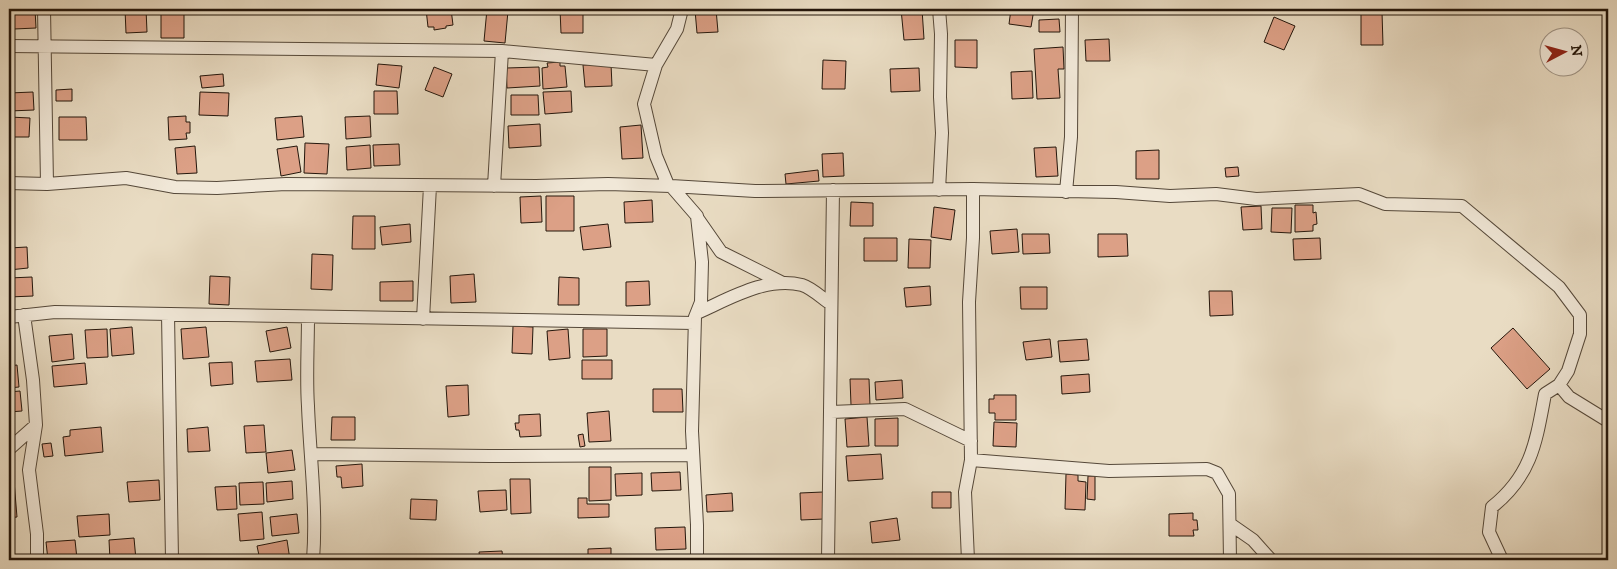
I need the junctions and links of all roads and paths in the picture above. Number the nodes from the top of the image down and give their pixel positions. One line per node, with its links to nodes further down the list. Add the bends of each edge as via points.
1 (44, 9): 6 (street)
2 (682, 9): 8 (street, via 677,30)
3 (939, 9): 16 (street, via 942,133)
4 (1072, 9): 17 (street, via 1071,137)
5 (9, 46): 6 (street)
6 (44, 46): 7 (street); 10 (street)
7 (502, 51): 8 (street); 12 (street)
8 (656, 65): 13 (street, via 644,104 656,156)
9 (9, 183): 10 (street)
10 (47, 184): 11 (street, via 126,178 192,188 286,184)
11 (430, 186): 12 (street); 26 (street)
12 (494, 186): 13 (street)
13 (669, 186): 15 (street, via 755,191); 18 (street)
14 (973, 189): 16 (street); 17 (street); 31 (street, via 969,302)
15 (833, 190): 16 (street); 20 (street)
16 (939, 190)
17 (1066, 192): 27 (street, via 1170,196 1216,194 1256,199 1359,194 1385,204 1462,206 1559,287 1580,315 1580,334 1568,371)
18 (697, 216): 19 (street, via 721,252); 25 (street, via 702,302)
19 (784, 283): 20 (street, via 804,286); 25 (street, via 757,286)
20 (831, 304): 28 (street)
21 (168, 314): 22 (street, via 55,312); 24 (street); 38 (street)
22 (24, 316): 23 (street); 30 (street)
23 (9, 317)
24 (308, 317): 26 (street); 33 (street)
25 (696, 318): 26 (street); 34 (street)
26 (423, 319)
27 (1559, 386): 29 (street, via 1569,397); 45 (street, via 1544,394 1538,433 1527,467 1506,496 1492,507 1489,532)
28 (831, 412): 31 (street, via 905,409); 41 (street)
29 (1608, 421)
30 (36, 425): 32 (street); 37 (street, via 29,470)
31 (971, 441): 35 (street)
32 (9, 449)
33 (311, 454): 34 (street); 39 (street)
34 (693, 455): 40 (street)
35 (971, 460): 36 (street, via 1109,471 1207,469 1217,473 1229,494); 42 (street, via 965,492)
36 (1230, 524): 43 (street); 44 (street, via 1253,540)
37 (37, 560)
38 (172, 560)
39 (313, 560)
40 (697, 560)
41 (828, 560)
42 (968, 560)
43 (1230, 560)
44 (1272, 560)
45 (1502, 560)

